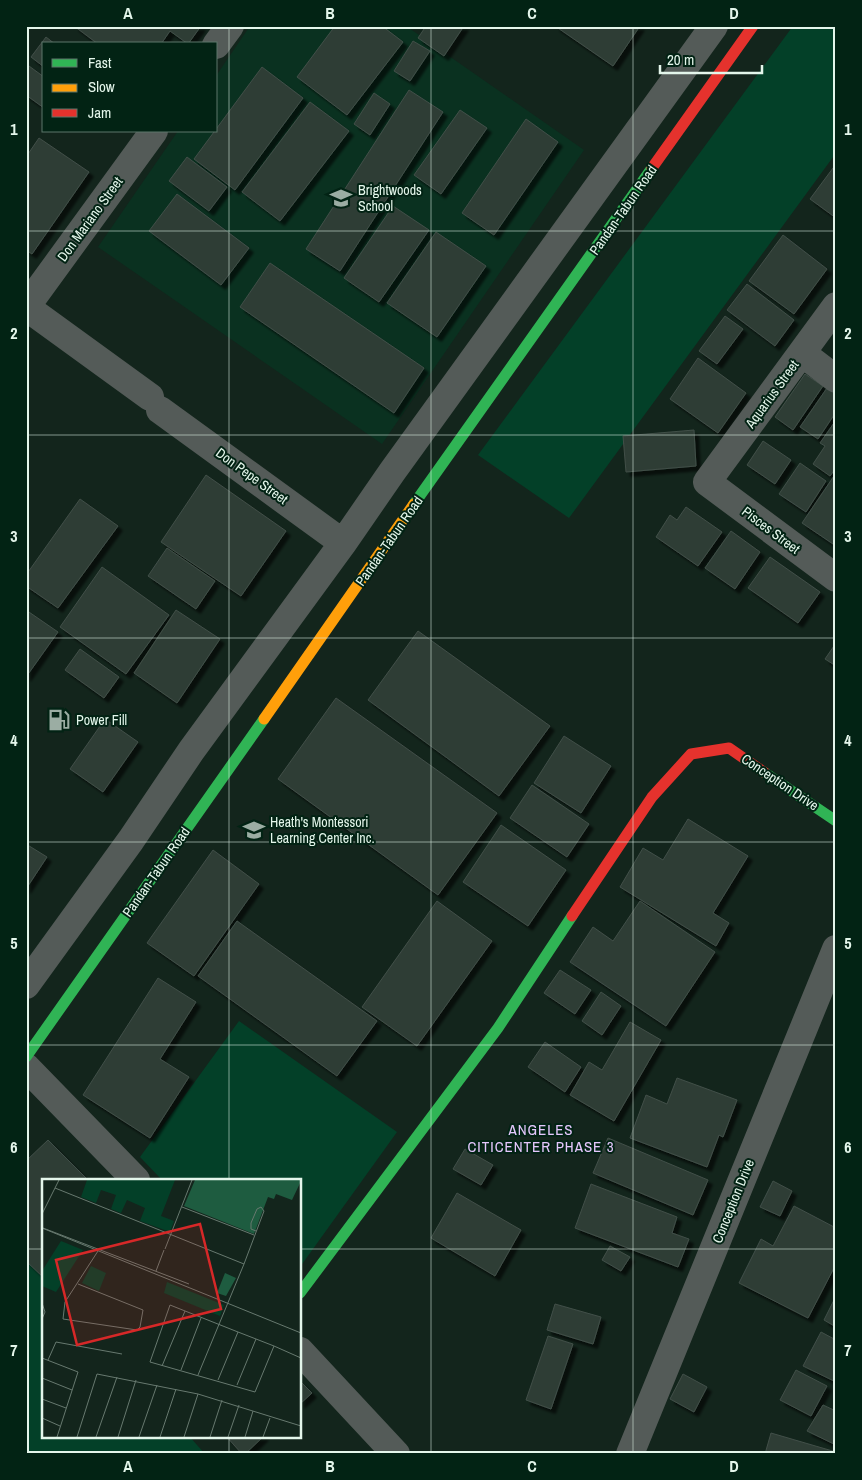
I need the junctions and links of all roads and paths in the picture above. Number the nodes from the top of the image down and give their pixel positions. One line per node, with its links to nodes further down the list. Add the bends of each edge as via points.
1 (230, 26): 4 (street)
2 (714, 26): 11 (street)
3 (754, 26): 16 (street, Pandan-Tabun Road)
4 (218, 42)
5 (153, 132): 7 (street, Don Mariano Street)
6 (836, 306): 8 (street, Aquarius Street)
7 (26, 307): 11 (street, Don Pepe Street)
8 (802, 354): 9 (street); 10 (street, Aquarius Street)
9 (836, 379)
10 (707, 482): 12 (street, Pisces Street)
11 (344, 543): 15 (street, via 190,751 131,840)
12 (836, 578)
13 (836, 820): 19 (street, Conception Drive, via 729,748 691,754 652,797 498,1028)
14 (836, 949): 22 (street, Conception Drive)
15 (26, 986)
16 (26, 1057)
17 (26, 1067): 18 (street)
18 (135, 1179)
19 (301, 1292)
20 (301, 1352): 21 (street)
21 (396, 1454)
22 (630, 1454)

